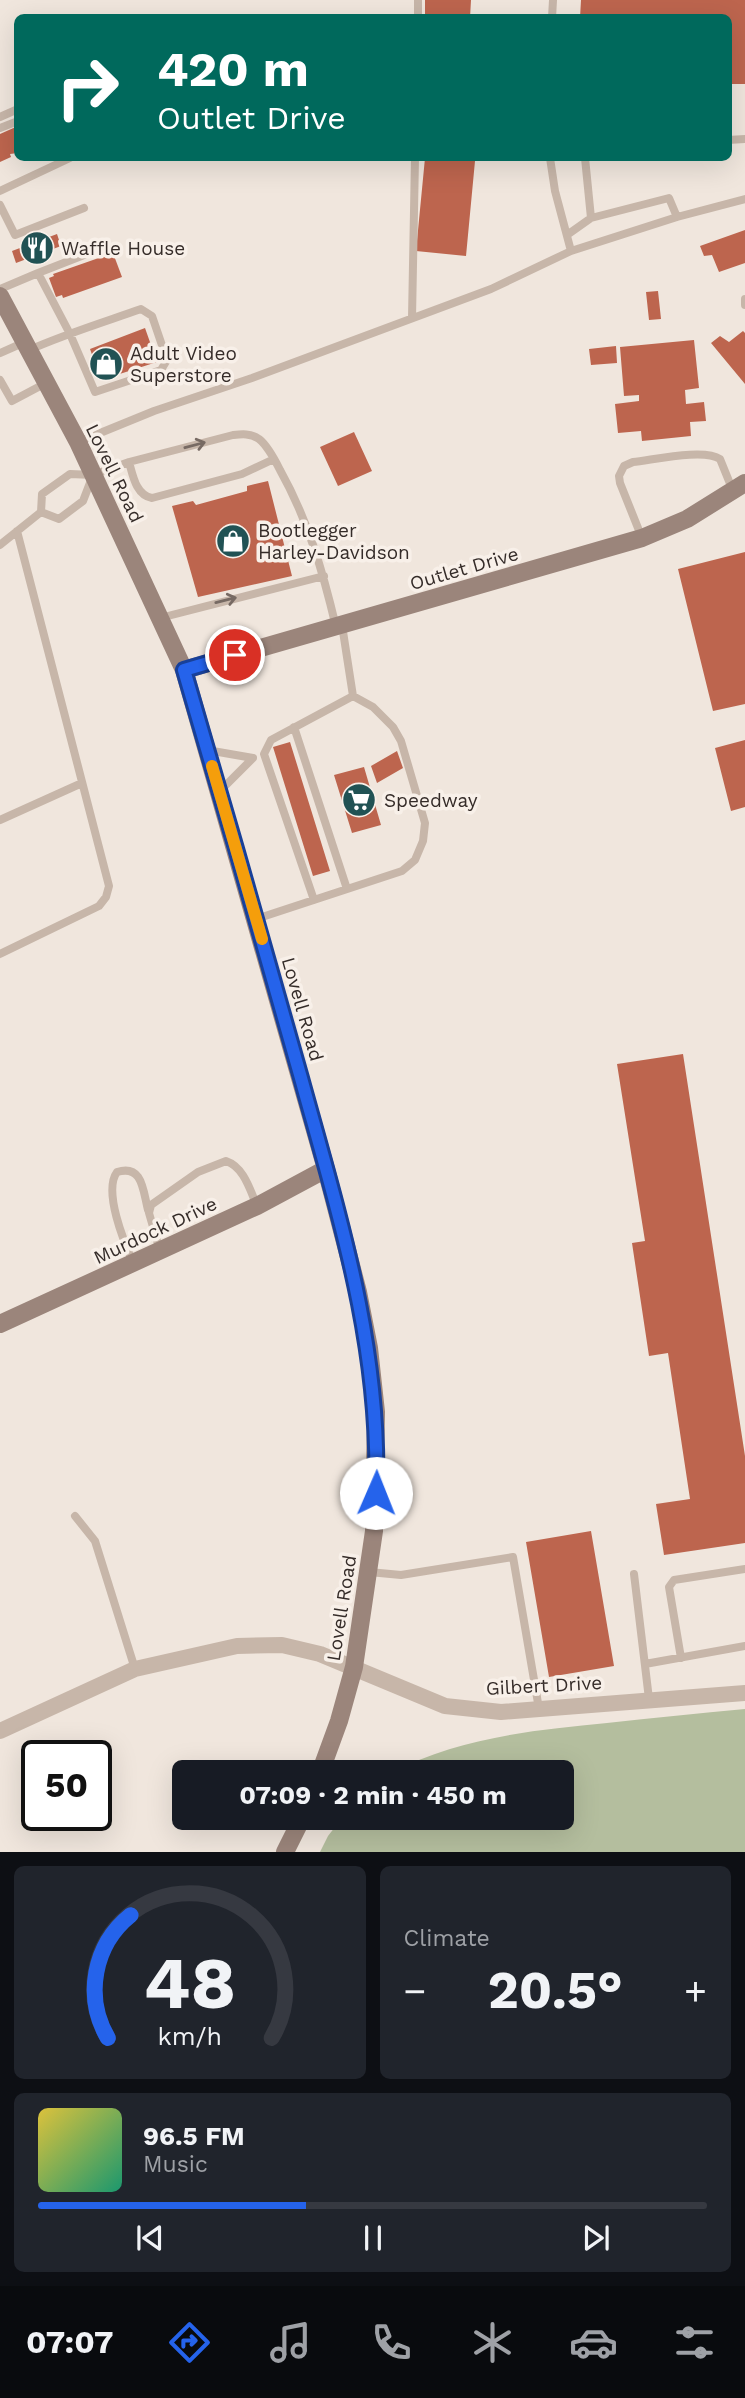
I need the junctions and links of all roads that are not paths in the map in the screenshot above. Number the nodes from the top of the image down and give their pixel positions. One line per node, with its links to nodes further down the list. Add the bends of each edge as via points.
1 (63, 161): 5 (lane)
2 (415, 161): 20 (lane)
3 (550, 161): 12 (lane)
4 (585, 161): 10 (lane)
5 (0, 191)
6 (745, 199): 11 (lane)
7 (0, 205): 9 (lane)
8 (84, 208): 9 (lane, via 15,235)
9 (2, 216)
10 (591, 218): 11 (lane, via 669,198); 12 (lane)
11 (677, 218): 14 (lane)
12 (567, 235): 14 (lane)
13 (102, 248): 15 (lane)
14 (571, 251): 20 (lane, via 491,289)
15 (38, 273): 16 (lane); 21 (lane)
16 (0, 289)
17 (0, 296): 22 (main road, Lovell Road)
18 (745, 299): 19 (lane)
19 (745, 305)
20 (412, 318): 26 (lane)
21 (70, 334): 21 (lane, via 141,309 152,316 166,365 95,392); 22 (lane)
22 (27, 346): 23 (lane); 25 (main road, Lovell Road)
23 (0, 353)
24 (0, 380): 25 (lane, via 12,401)
25 (46, 383): 26 (main road, Lovell Road)
26 (78, 442): 29 (main road, Lovell Road)
27 (274, 459): 28 (lane, one-way to 27, via 247,434 259,439); 28 (lane, via 251,471 152,498 140,492); 35 (lane, via 308,529)
28 (129, 462): 29 (lane)
29 (93, 475): 31 (lane, via 70,474 42,494); 31 (lane, via 83,501 59,519); 36 (main road, Lovell Road)
30 (739, 487): 33 (main road, Outlet Drive, via 687,519); 33 (lane, via 715,456 633,461 619,476)
31 (41, 512): 32 (lane)
32 (17, 531): 34 (lane); 44 (lane)
33 (642, 538): 37 (main road, Outlet Drive)
34 (0, 545)
35 (324, 579): 36 (lane, one-way to 35); 37 (lane)
36 (160, 618): 38 (main road, Lovell Road)
37 (339, 626): 38 (main road, Outlet Drive); 39 (lane)
38 (184, 670): 41 (main road, Lovell Road)
39 (353, 696): 40 (lane); 47 (lane, via 373,707 401,741 425,823 415,860 402,871)
40 (294, 727): 42 (lane, via 271,740); 47 (lane)
41 (207, 750): 43 (lane); 45 (main road, Lovell Road)
42 (264, 754): 43 (lane); 48 (lane)
43 (253, 758): 45 (lane)
44 (82, 783): 46 (lane); 50 (lane, via 109,886 106,897 99,906)
45 (219, 792): 49 (main road, Lovell Road)
46 (0, 820)
47 (347, 889): 48 (lane)
48 (314, 900): 49 (lane)
49 (256, 919): 51 (main road, Lovell Road)
50 (0, 954)
51 (327, 1169): 52 (main road, Murdock Drive); 59 (main road, Lovell Road, via 358,1292 376,1412 375,1520)
52 (257, 1206): 53 (lane, via 243,1175 226,1161 198,1172 157,1199); 54 (main road, Murdock Drive)
53 (149, 1213): 54 (lane); 55 (lane, via 134,1170 117,1172 112,1192 121,1233)
54 (160, 1251): 55 (main road, Murdock Drive)
55 (134, 1263): 56 (main road, Murdock Drive)
56 (0, 1324)
57 (75, 1516): 65 (lane, via 95,1541)
58 (745, 1569): 62 (lane, via 674,1580 669,1587)
59 (369, 1572): 64 (main road, Lovell Road); 68 (lane, via 401,1575 513,1557)
60 (634, 1574): 63 (lane)
61 (745, 1646): 62 (lane)
62 (681, 1658): 63 (lane)
63 (645, 1664): 67 (lane)
64 (354, 1667): 65 (street, Gilbert Drive, via 282,1644 237,1646); 68 (street, Gilbert Drive, via 445,1706 500,1712); 70 (main road, Lovell Road)
65 (135, 1669): 69 (street, Gilbert Drive)
66 (745, 1693): 67 (street, Gilbert Drive)
67 (649, 1699): 68 (street, Gilbert Drive)
68 (539, 1709)
69 (0, 1731)
70 (325, 1760)
71 (296, 1830): 72 (main road)
72 (285, 1852)

